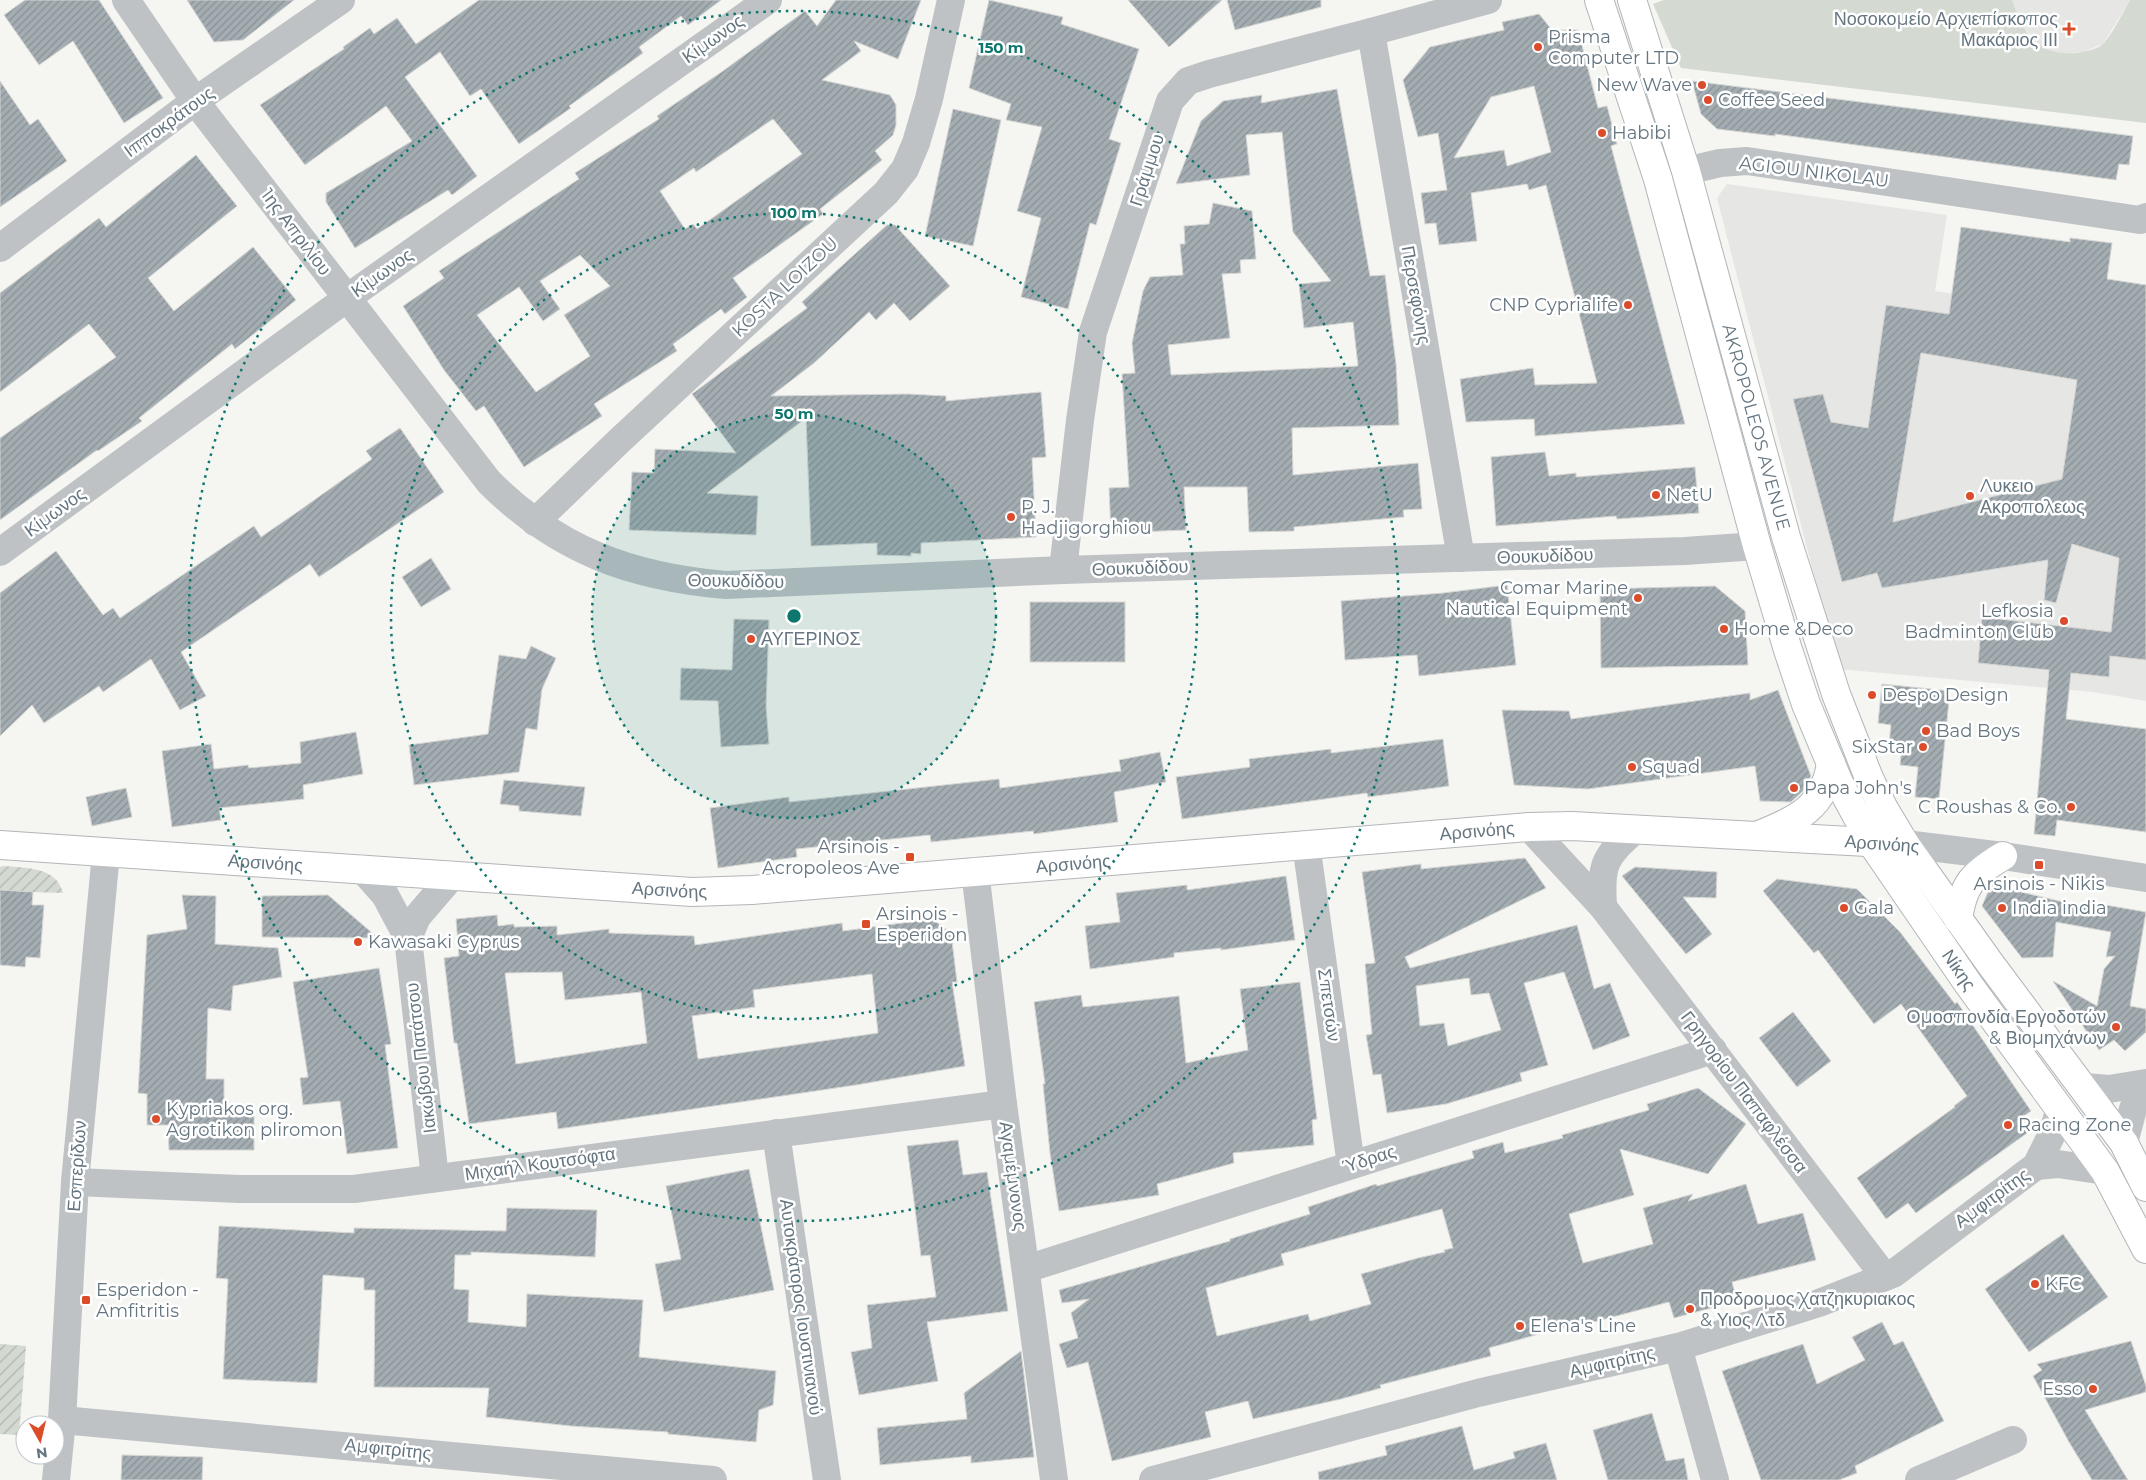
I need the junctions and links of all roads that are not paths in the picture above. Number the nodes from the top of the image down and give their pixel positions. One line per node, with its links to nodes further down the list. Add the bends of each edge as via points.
1 (126, 0): 9 (street, 1ης Απριλίου)
2 (341, 0): 9 (street, Ιπποκράτους)
3 (768, 0): 13 (street, Κίμωνος)
4 (951, 0): 14 (street, KOSTA LOIZOU, via 916,143 905,169 891,187)
5 (1488, 0): 8 (street, Γράμμου)
6 (1599, 0): 15 (main road, AKROPOLEOS AVENUE, via 1658,179)
7 (1632, 0): 10 (main road, AKROPOLEOS AVENUE)
8 (1371, 32): 17 (street, Περσεφόνης); 18 (street, Γράμμου, via 1188,81 1170,101 1094,332 1080,420)
9 (195, 101): 12 (street, Ιπποκράτους); 13 (street, 1ης Απριλίου)
10 (1686, 171): 11 (street, AGIOU NIKOLAU, via 1747,160 1942,199 2140,220); 25 (main road, AKROPOLEOS AVENUE, via 1786,537 1836,694 1869,778)
11 (2146, 217)
12 (0, 248)
13 (347, 298): 14 (street, 1ης Απριλίου, via 489,482); 16 (street, Κίμωνος)
14 (535, 522): 18 (street, Θουκυδίδου, via 583,550 628,568 694,582 726,585)
15 (1757, 546): 17 (street, Θουκυδίδου); 19 (main road, AKROPOLEOS AVENUE, via 1803,695)
16 (0, 552)
17 (1461, 558): 18 (street, Θουκυδίδου)
18 (1063, 570)
19 (1831, 763): 22 (main road, via 1826,785 1815,803 1788,823); 23 (main road, AKROPOLEOS AVENUE)
20 (1529, 827): 21 (main road, Αρσινόης); 24 (main road, Αρσινόης); 33 (street, Γρηγορίου Παπαφλέσσα)
21 (1635, 830): 22 (main road, Αρσινόης); 33 (street, via 1607,858 1603,871)
22 (1756, 837): 23 (main road, Αρσινόης)
23 (1870, 842): 25 (main road, Αρσινόης); 40 (main road, Νίκης, via 1969,985)
24 (1306, 844): 30 (main road, Αρσινόης); 43 (street, Σπετσών)
25 (1905, 844): 28 (street, Αρσινόης); 34 (main road, Νίκης)
26 (0, 845): 27 (main road, Αρσινόης)
27 (106, 853): 29 (main road, Αρσινόης); 47 (street, Εσπερίδων)
28 (2003, 856): 32 (street, Αρσινόης); 34 (main road, via 1969,882)
29 (362, 869): 31 (main road, Αρσινόης); 35 (street, Ιακώβου Πατάτσου, via 385,895)
30 (975, 871): 31 (main road, Αρσινόης, via 692,892); 39 (street, Αγαμέμνονος)
31 (453, 875): 35 (street, via 417,917)
32 (2146, 878)
33 (1603, 907): 36 (street, Γρηγορίου Παπαφλέσσα)
34 (1958, 919): 38 (main road, Νίκης)
35 (408, 938): 46 (street, Ιακώβου Πατάτσου)
36 (1713, 1050): 43 (street, Ύδρας); 51 (street, Γρηγορίου Παπαφλέσσα)
37 (2146, 1084): 38 (street, via 2110,1089); 42 (street, via 2134,1109)
38 (2084, 1087): 42 (main road, Νίκης)
39 (1003, 1104): 41 (street, Μιχαήλ Κουτσόφτα); 50 (street, Αγαμέμνονος)
40 (2060, 1108): 44 (street, Αμφιτρίτης, via 2053,1132); 45 (main road, Νίκης)
41 (776, 1133): 46 (street, Μιχαήλ Κουτσόφτα); 60 (street, Αυτοκράτορος Ιουστινιανού)
42 (2124, 1143): 48 (main road, Νίκης)
43 (1351, 1165): 50 (street, Ύδρας)
44 (2036, 1166): 45 (street, Αμφιτρίτης, via 2058,1164); 51 (street, Αμφιτρίτης)
45 (2105, 1171): 49 (main road, Νίκης)
46 (435, 1178): 47 (street, Μιχαήλ Κουτσόφτα, via 354,1189 296,1190)
47 (75, 1182): 53 (street, Εσπερίδων)
48 (2146, 1187)
49 (2146, 1249)
50 (1026, 1269): 61 (street, Αγαμέμνονος)
51 (1885, 1277): 52 (street, Αμφιτρίτης, via 1819,1304)
52 (1678, 1347): 62 (street, Αμφιτρίτης, via 1469,1396); 63 (street)
53 (62, 1415)
54 (65, 1420): 57 (street, Αμφιτρίτης)
55 (2013, 1440): 64 (street)
56 (58, 1465): 58 (street, Εσπερίδων)
57 (530, 1472): 59 (street, Αμφιτρίτης)
58 (56, 1480)
59 (713, 1480)
60 (827, 1480)
61 (1054, 1480)
62 (1152, 1480)
63 (1715, 1480)
64 (1919, 1480)

